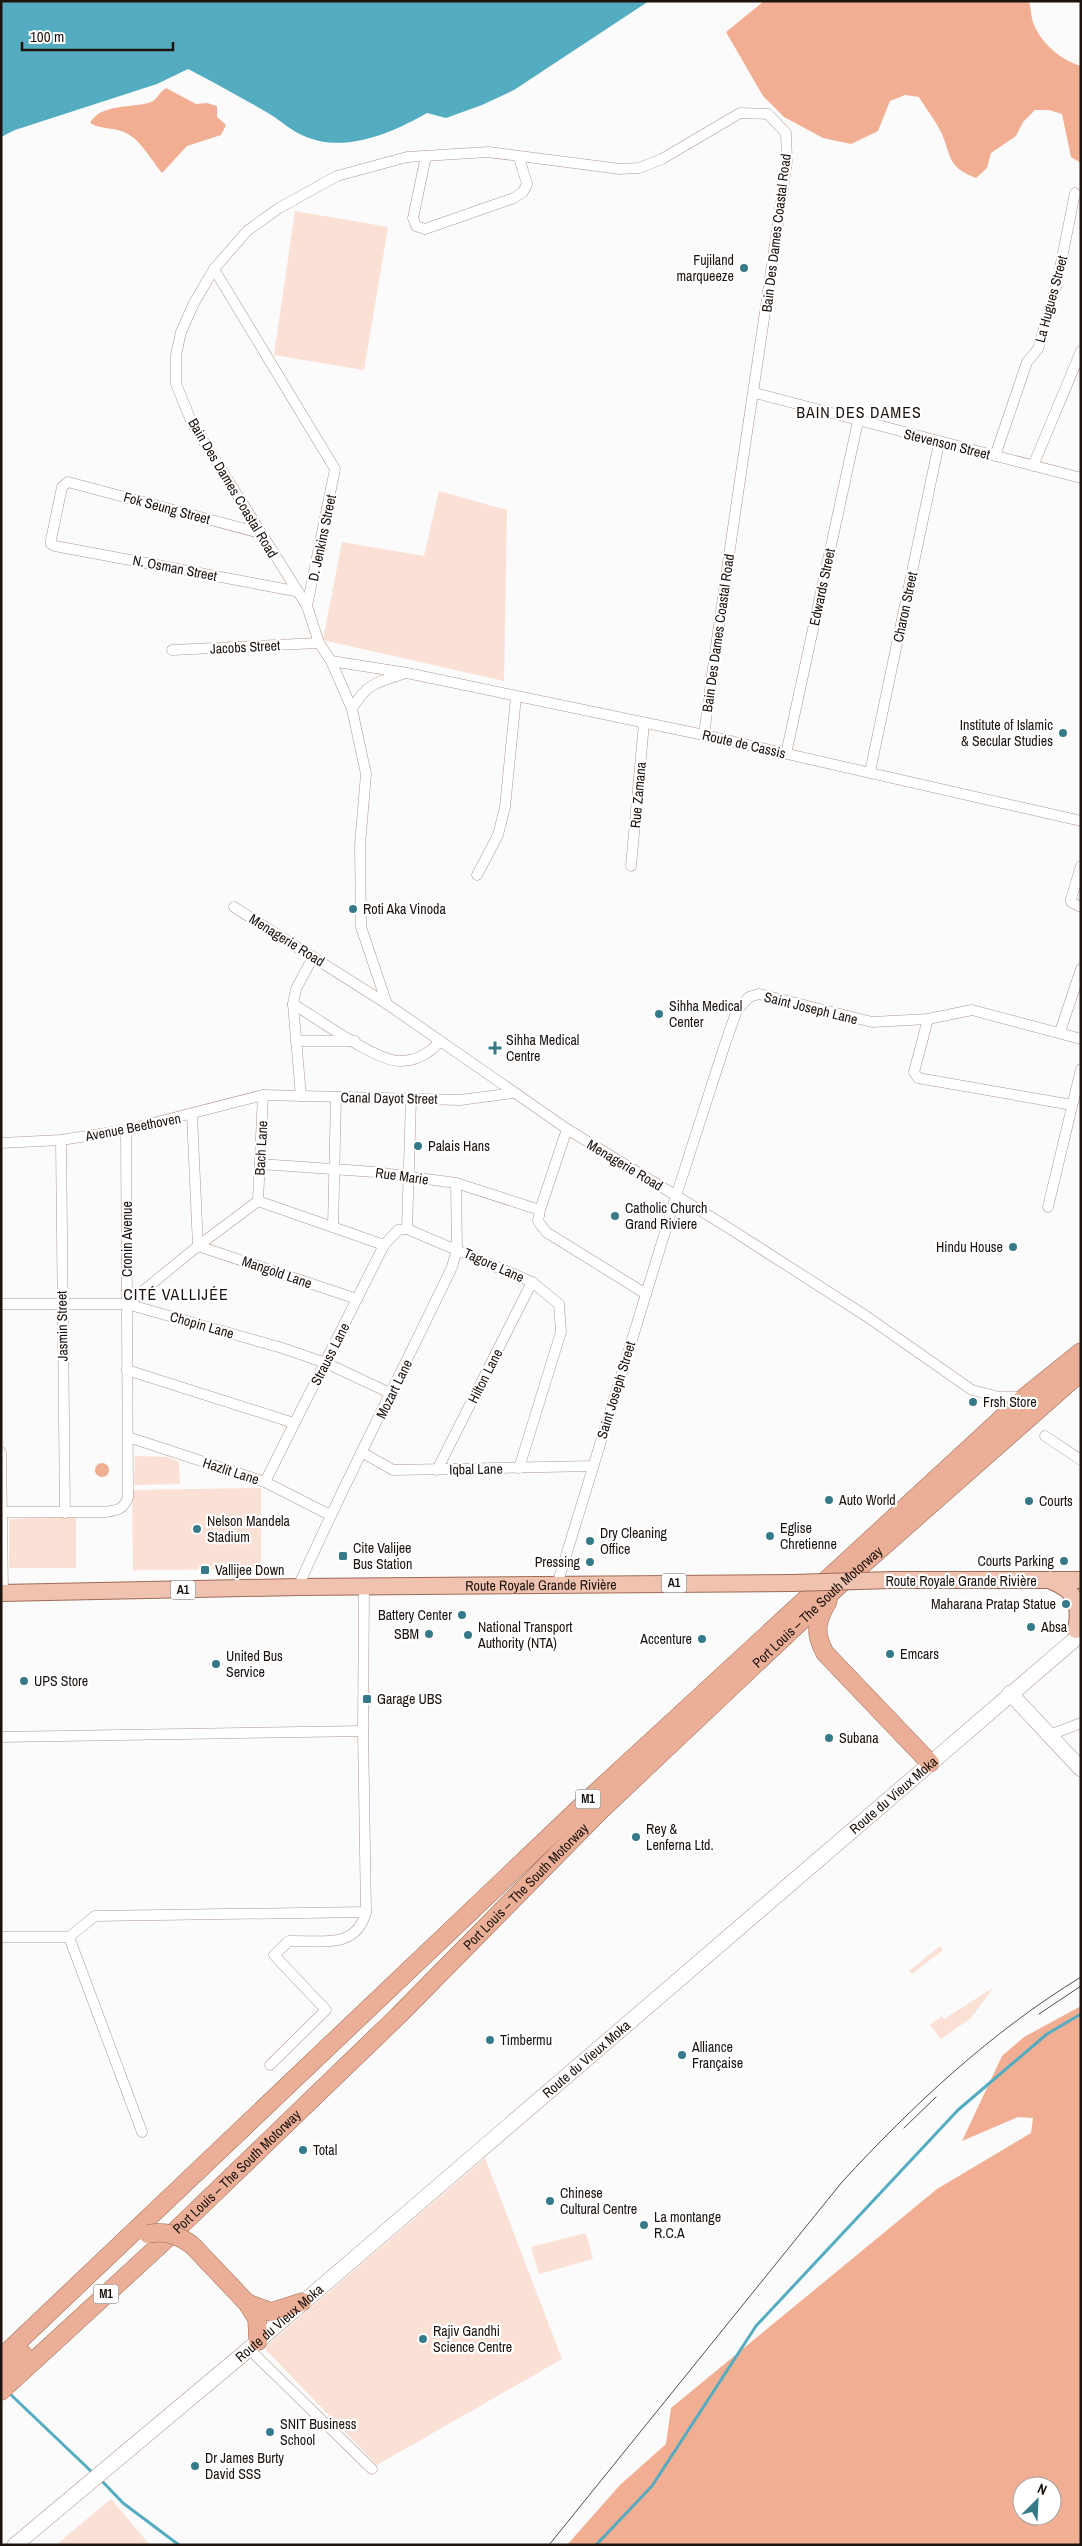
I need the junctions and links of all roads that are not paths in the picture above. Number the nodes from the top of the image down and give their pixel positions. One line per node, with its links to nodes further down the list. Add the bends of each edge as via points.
1 (426, 156): 2 (street, Bain Des Dames Coastal Road, via 488,152); 2 (street, via 413,218 416,226 425,230 524,192 527,184); 4 (street, Bain Des Dames Coastal Road, via 407,157 355,171 320,185 278,208 247,231)
2 (519, 156): 6 (street, Bain Des Dames Coastal Road, via 620,169 639,168 662,159 740,113 768,114 786,134 787,161)
3 (1075, 193): 9 (street, La Hugues Street, via 1057,284 1038,349 1027,362)
4 (214, 269): 12 (street, Bain Des Dames Coastal Road, via 181,332 176,355 176,384 192,423); 15 (street, D. Jenkins Street, via 335,469)
5 (1081, 351): 10 (street)
6 (754, 393): 7 (street, Stevenson Street); 23 (street, Bain Des Dames Coastal Road)
7 (858, 421): 8 (street, Stevenson Street); 24 (street, Edwards Street)
8 (939, 443): 9 (street, Stevenson Street); 25 (street, Charon Street)
9 (995, 456): 10 (street, Stevenson Street)
10 (1033, 466): 11 (street, Stevenson Street)
11 (1081, 478)
12 (260, 533): 13 (street, Fok Seung Street, via 64,483 50,540); 14 (street, Bain Des Dames Coastal Road)
13 (55, 546): 14 (street, N. Osman Street)
14 (296, 591): 15 (street, Bain Des Dames Coastal Road)
15 (307, 606): 16 (street, Bain Des Dames Coastal Road)
16 (319, 643): 17 (street, Jacobs Street); 18 (street, Bain Des Dames Coastal Road)
17 (172, 650)
18 (331, 661): 19 (street, Route de Cassis); 21 (street, Bain Des Dames Coastal Road)
19 (407, 673): 20 (street, Route de Cassis); 21 (street, via 375,682 361,693)
20 (516, 697): 22 (street, Route de Cassis); 29 (street, via 505,807 498,835)
21 (352, 709): 35 (street, Bain Des Dames Coastal Road, via 366,774 360,845 361,927)
22 (644, 723): 23 (street, Route de Cassis); 27 (street, Rue Zamana)
23 (704, 735): 24 (street, Route de Cassis)
24 (786, 754): 25 (street, Route de Cassis)
25 (870, 772): 26 (street, Route de Cassis)
26 (1081, 821)
27 (631, 866)
28 (1081, 866): 31 (street, via 1071,899)
29 (477, 875)
30 (234, 907): 32 (street, Menagerie Road)
31 (1081, 907)
32 (313, 957): 34 (street, via 296,989); 35 (street, Menagerie Road)
33 (1081, 968): 37 (street)
34 (293, 1004): 39 (street); 40 (street)
35 (387, 1004): 41 (street, Menagerie Road)
36 (928, 1019): 37 (street, Saint Joseph Lane, via 972,1010); 48 (street, via 914,1072 918,1078); 58 (street, Saint Joseph Lane, via 872,1022 759,994 749,998 734,1018)
37 (1060, 1032): 38 (street, Saint Joseph Lane)
38 (1081, 1038)
39 (296, 1041): 40 (street); 45 (street)
40 (356, 1041): 41 (street, via 382,1056 399,1061 429,1054)
41 (439, 1042): 43 (street, Menagerie Road)
42 (1081, 1069): 48 (street)
43 (514, 1093): 47 (street, Canal Dayot Street, via 460,1100); 50 (street, Menagerie Road)
44 (263, 1095): 45 (street, Canal Dayot Street); 49 (street, Avenue Beethoven); 54 (street, Bach Lane)
45 (301, 1096): 46 (street, Canal Dayot Street)
46 (336, 1097): 47 (street, Canal Dayot Street); 55 (street)
47 (411, 1099): 56 (street)
48 (1072, 1105): 60 (street)
49 (192, 1115): 51 (street, Avenue Beethoven); 65 (street)
50 (567, 1129): 58 (street, Menagerie Road); 61 (street)
51 (126, 1130): 52 (street, Avenue Beethoven); 72 (street, Cronin Avenue)
52 (60, 1140): 53 (street, Avenue Beethoven); 70 (street, Jasmin Street)
53 (1, 1143)
54 (260, 1164): 55 (street, Rue Marie); 59 (street, Bach Lane)
55 (334, 1169): 56 (street, Rue Marie); 62 (street)
56 (409, 1176): 57 (street, Rue Marie); 63 (street)
57 (456, 1183): 61 (street, Rue Marie); 66 (street, Mozart Lane)
58 (676, 1196): 68 (street, Saint Joseph Street); 78 (street, Menagerie Road, via 866,1316 972,1390 999,1397)
59 (258, 1201): 62 (street); 65 (street)
60 (1048, 1207)
61 (540, 1210): 68 (street, via 538,1221 546,1232)
62 (334, 1227): 64 (street)
63 (402, 1229): 64 (street, Strauss Lane); 66 (street, Tagore Lane)
64 (384, 1245): 69 (street, Strauss Lane)
65 (198, 1246): 69 (street, Mangold Lane); 72 (street)
66 (457, 1249): 67 (street, Tagore Lane); 77 (street, Mozart Lane, via 452,1267)
67 (532, 1282): 86 (street, Tagore Lane, via 559,1304 561,1332); 87 (street, Hilton Lane)
68 (646, 1294): 85 (street, Saint Joseph Street)
69 (357, 1299): 74 (street, Strauss Lane)
70 (62, 1303): 71 (street, Chopin Lane); 72 (street, Chopin Lane); 90 (street, Jasmin Street)
71 (1, 1304)
72 (127, 1304): 74 (street, Chopin Lane); 75 (street, Cronin Avenue)
73 (1081, 1352): 78 (highway, Port Louis – The South Motorway / M1)
74 (326, 1363): 77 (street, Chopin Lane); 79 (street, Strauss Lane)
75 (127, 1370): 79 (street); 81 (street, Cronin Avenue)
76 (1081, 1372): 98 (highway, Port Louis – The South Motorway / M1)
77 (392, 1394): 83 (street, Mozart Lane)
78 (1025, 1397): 115 (highway, Port Louis – The South Motorway / M1, via 591,1796)
79 (294, 1423): 88 (street, Strauss Lane)
80 (1045, 1436): 84 (street)
81 (128, 1437): 88 (street, Hazlit Lane); 90 (street, Cronin Avenue, via 126,1504 119,1510 106,1512)
82 (1, 1452): 89 (street)
83 (363, 1453): 87 (street, Iqbal Lane, via 393,1470); 91 (street, Mozart Lane)
84 (1081, 1460)
85 (593, 1466): 86 (street, Iqbal Lane); 94 (street, Saint Joseph Street)
86 (519, 1468): 87 (street, Iqbal Lane)
87 (437, 1470)
88 (265, 1482): 91 (street, Hazlit Lane)
89 (2, 1512): 90 (street); 95 (street)
90 (65, 1513)
91 (330, 1515): 96 (street, Mozart Lane)
92 (1081, 1580): 93 (main road, Route Royale Grande Rivière / A1)
93 (1049, 1581): 94 (main road, Route Royale Grande Rivière / A1, bridge); 99 (main road, via 1064,1587 1076,1599)
94 (556, 1585): 97 (main road, Route Royale Grande Rivière / A1)
95 (2, 1586): 96 (main road, Route Royale Grande Rivière / A1)
96 (298, 1587): 97 (main road, Route Royale Grande Rivière / A1)
97 (364, 1587): 102 (street)
98 (836, 1588): 105 (highway, via 820,1614 816,1626 818,1640 826,1653); 117 (highway, Port Louis – The South Motorway / M1, via 600,1810 398,2016 186,2220)
99 (1077, 1633): 100 (main road, Route du Vieux Moka)
100 (1010, 1693): 103 (main road); 105 (main road, Route du Vieux Moka)
101 (1081, 1723): 103 (street)
102 (362, 1731): 104 (street); 107 (street)
103 (1050, 1735): 106 (main road)
104 (1, 1737)
105 (930, 1763): 112 (main road, Route du Vieux Moka)
106 (1081, 1769)
107 (366, 1912): 109 (street, via 95,1916); 110 (street, via 362,1926 354,1935 342,1940 289,1941 274,1955 326,2010)
108 (1, 1937): 109 (street)
109 (68, 1937): 111 (street)
110 (270, 2065)
111 (142, 2132)
112 (302, 2302): 113 (highway, via 271,2312); 114 (main road, Route du Vieux Moka)
113 (247, 2303): 114 (highway, via 258,2319); 116 (highway, bridge, via 192,2245 166,2232 148,2234)
114 (254, 2345): 118 (street); 119 (main road, Route du Vieux Moka)
115 (1, 2358)
116 (1, 2373)
117 (1, 2391)
118 (372, 2469)
119 (15, 2545)

